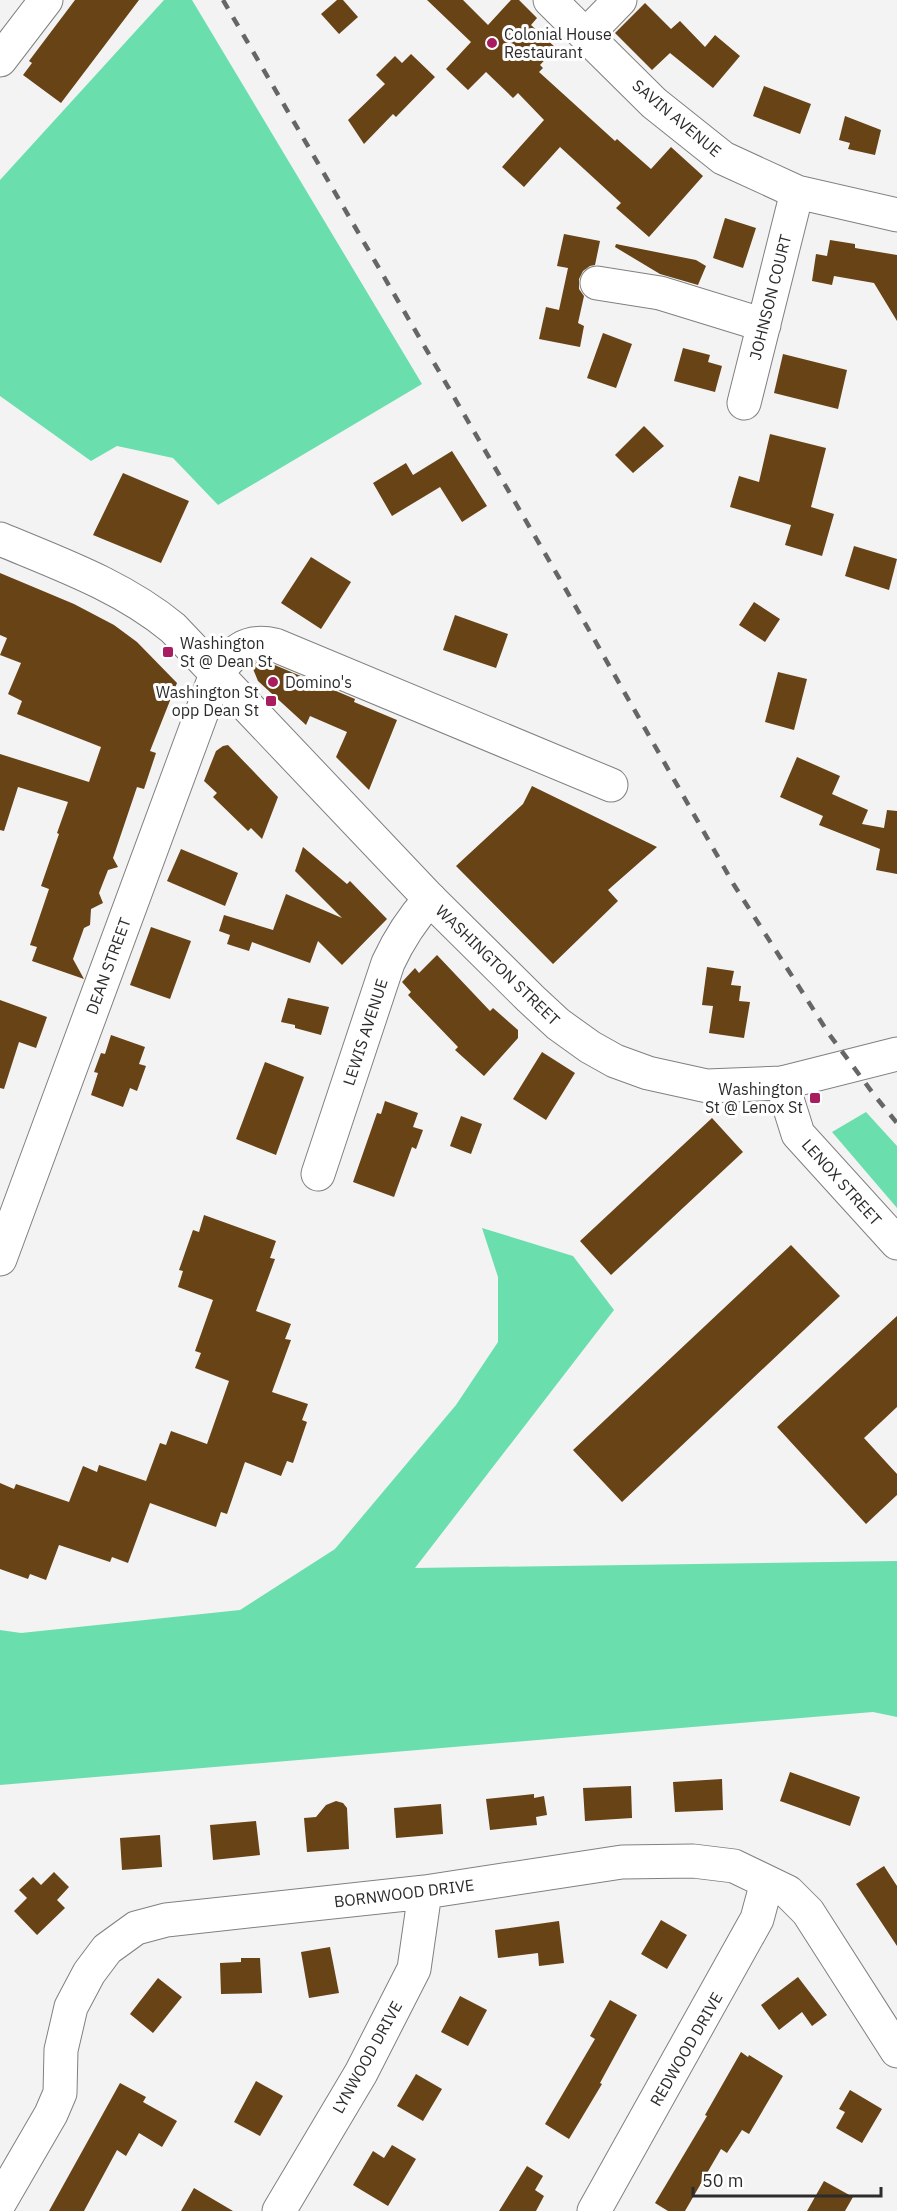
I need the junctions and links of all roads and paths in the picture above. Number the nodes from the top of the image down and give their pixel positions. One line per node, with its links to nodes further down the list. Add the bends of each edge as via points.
1 (46, 0): 5 (street)
2 (550, 0): 4 (street, SAVIN AVENUE)
3 (620, 0): 4 (street)
4 (586, 35): 6 (street, SAVIN AVENUE, via 654,103 723,158)
5 (0, 60)
6 (797, 192): 7 (street, SAVIN AVENUE); 9 (street, JOHNSON COURT)
7 (897, 215)
8 (597, 283): 9 (street, via 660,293)
9 (764, 326): 10 (street, JOHNSON COURT)
10 (744, 404)
11 (0, 539): 12 (street, WASHINGTON STREET, via 135,600 173,628)
12 (216, 674): 13 (street, via 236,651 248,644 274,645); 14 (street, WASHINGTON STREET); 18 (street, DEAN STREET)
13 (611, 785)
14 (430, 899): 16 (street, WASHINGTON STREET, via 558,1024 615,1061 707,1086); 17 (street, LEWIS AVENUE, via 408,925 388,963)
15 (897, 1053): 16 (street, WASHINGTON STREET)
16 (782, 1083): 19 (street, LENOX STREET, via 798,1134)
17 (318, 1174)
18 (8, 1210): 20 (street, DEAN STREET)
19 (897, 1243)
20 (0, 1259)
21 (767, 1882): 22 (street, BORNWOOD DRIVE, via 734,1866 693,1861 622,1862); 23 (street, BORNWOOD DRIVE, via 788,1892 808,1912); 26 (street, REDWOOD DRIVE, via 758,1919)
22 (425, 1892): 24 (street, BORNWOOD DRIVE, via 166,1920 136,1928 106,1949 71,2007 61,2050 60,2093); 25 (street, LYNWOOD DRIVE, via 414,1969 360,2073)
23 (897, 2051)
24 (0, 2202)
25 (279, 2211)
26 (594, 2211)

